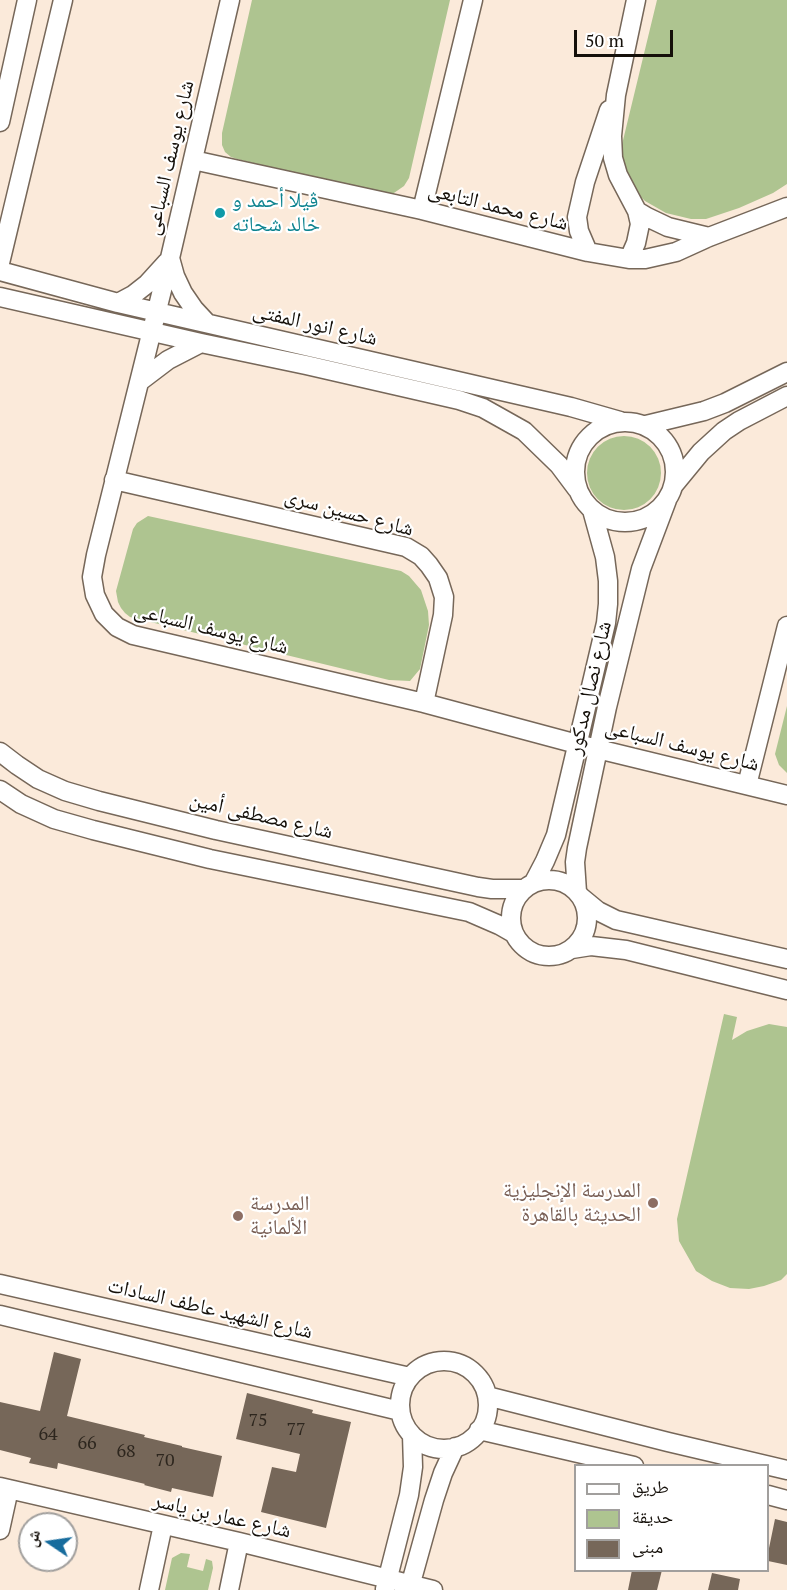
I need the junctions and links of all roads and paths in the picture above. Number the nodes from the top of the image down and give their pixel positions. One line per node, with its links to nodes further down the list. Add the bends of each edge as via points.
1 (27, 0): 7 (street)
2 (63, 0): 18 (street)
3 (230, 0): 8 (street, شارع يوسف السباعى)
4 (473, 0): 10 (street)
5 (636, 0): 6 (street)
6 (616, 95): 11 (street, via 613,158); 12 (street, via 605,117)
7 (0, 122)
8 (193, 160): 10 (street, شارع محمد التابعى); 16 (street, شارع يوسف السباعى)
9 (787, 207): 13 (street, شارع محمد التابعى)
10 (422, 210): 14 (street, شارع محمد التابعى)
11 (637, 211): 13 (street, via 668,227); 17 (street, via 639,234)
12 (577, 217): 14 (street); 15 (street)
13 (709, 237): 17 (street, شارع محمد التابعى, via 676,252)
14 (545, 242): 15 (street, شارع محمد التابعى)
15 (588, 252): 17 (street, شارع محمد التابعى)
16 (170, 258): 21 (street, via 147,284); 22 (street, شارع يوسف السباعى); 23 (street, via 183,293)
17 (629, 259)
18 (0, 263)
19 (0, 271): 21 (street, شارع انور المفتى)
20 (0, 297): 24 (street, شارع انور المفتى)
21 (118, 303): 22 (street, شارع انور المفتى)
22 (156, 312): 23 (street, شارع انور المفتى); 24 (street, شارع يوسف السباعى)
23 (207, 323): 29 (street, شارع انور المفتى, via 571,406)
24 (152, 332): 25 (street, شارع انور المفتى); 27 (street, شارع يوسف السباعى)
25 (201, 343): 27 (street, via 168,360); 32 (street, شارع انور المفتى, via 483,408 524,431)
26 (787, 372): 30 (street, via 725,404)
27 (139, 382): 31 (street, شارع يوسف السباعى)
28 (787, 396): 33 (street, via 724,431 701,452)
29 (620, 421): 30 (street); 32 (street, via 592,433 582,445 574,474)
30 (646, 425): 33 (street, via 661,436 671,451 675,468)
31 (114, 480): 36 (street, شارع حسين سرى, via 406,547 421,556 438,578 444,597); 36 (street, شارع يوسف السباعى, via 92,577 104,614 117,627 133,635)
32 (577, 489): 34 (street)
33 (670, 493): 34 (street, via 658,511 632,522 604,518); 38 (street, شارع نصال مدكور, via 641,569)
34 (592, 510): 37 (street, شارع نصال مدكور, via 605,557 608,604)
35 (787, 626): 40 (street)
36 (424, 703): 37 (street, شارع يوسف السباعى)
37 (577, 744): 38 (street, شارع يوسف السباعى); 47 (street, شارع نصال مدكور, via 556,835)
38 (598, 748): 40 (street, شارع يوسف السباعى); 48 (street, شارع نصال مدكور, via 575,862)
39 (0, 752): 43 (street, شارع مصطفى أمين, via 38,779 65,791)
40 (747, 785): 42 (street, شارع يوسف السباعى)
41 (0, 790): 45 (street, via 54,819)
42 (787, 795)
43 (198, 825): 44 (street, شارع مصطفى أمين); 45 (street)
44 (216, 830): 46 (street); 47 (street, شارع مصطفى أمين, via 478,887 505,890)
45 (190, 854): 46 (street)
46 (210, 859): 49 (street, via 469,912)
47 (528, 886): 48 (street, via 557,880); 49 (street, via 514,902 510,917)
48 (578, 894): 50 (street, via 586,910 586,924); 51 (street, via 616,920)
49 (513, 933): 50 (street, via 521,946 534,954 549,957)
50 (572, 949): 52 (street, via 591,946 626,950)
51 (787, 958)
52 (787, 990)
53 (0, 1284): 55 (street, شارع الشهيد عاطف السادات)
54 (0, 1315): 57 (street)
55 (410, 1377): 56 (street, via 428,1364 452,1362 475,1374); 57 (street)
56 (487, 1396): 58 (street, via 487,1414); 62 (street)
57 (400, 1411): 59 (street)
58 (479, 1431): 60 (street); 61 (street)
59 (412, 1435): 60 (street, via 432,1447); 69 (street, via 409,1495)
60 (455, 1447): 70 (street, via 434,1500)
61 (625, 1464)
62 (762, 1464)
63 (769, 1466): 64 (street)
64 (787, 1470)
65 (5, 1488): 66 (street, شارع عمار بن ياسر); 67 (street)
66 (163, 1525): 68 (street, شارع عمار بن ياسر); 71 (street)
67 (0, 1530)
68 (239, 1542): 69 (street, شارع عمار بن ياسر); 72 (street)
69 (386, 1584): 70 (street, شارع عمار بن ياسر)
70 (410, 1587): 73 (street, شارع عمار بن ياسر)
71 (149, 1590)
72 (228, 1590)
73 (433, 1590)

